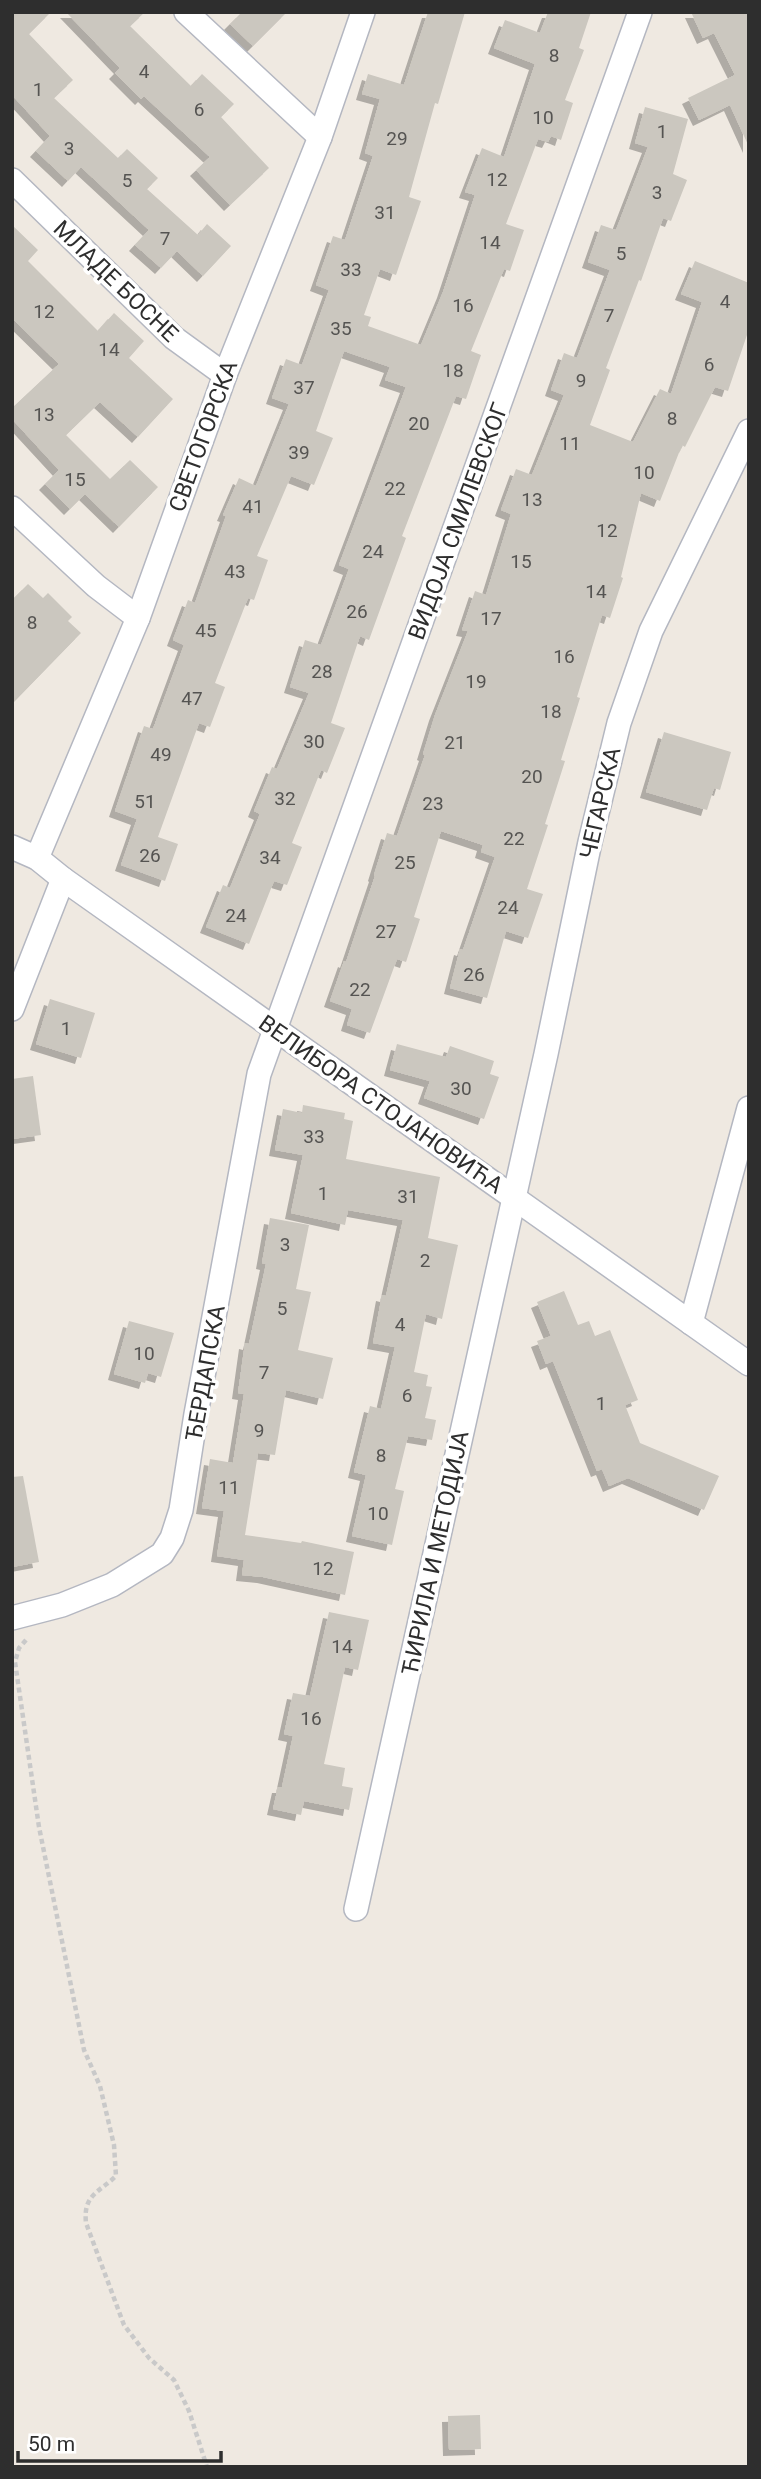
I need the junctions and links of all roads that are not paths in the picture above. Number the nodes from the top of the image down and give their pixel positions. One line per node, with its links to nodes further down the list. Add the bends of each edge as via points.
1 (186, 12): 4 (street)
2 (363, 12): 4 (street, СВЕТОГОРСКА)
3 (640, 12): 14 (street, ВИДОЈА СМИЛЕВСКОГ)
4 (320, 137): 6 (street, СВЕТОГОРСКА)
5 (12, 180): 6 (street, МЛАДЕ БОСНЕ, via 174,338)
6 (225, 375): 9 (street, СВЕТОГОРСКА)
7 (749, 431): 16 (street, ЧЕГАРСКА, via 651,631 619,723)
8 (12, 508): 9 (street, via 96,586)
9 (138, 618): 11 (street, СВЕТОГОРСКА)
10 (12, 847): 11 (street, ВЕЛИБОРА СТОЈАНОВИЋА)
11 (37, 858): 12 (street, ВЕЛИБОРА СТОЈАНОВИЋА)
12 (63, 880): 13 (street); 14 (street, ВЕЛИБОРА СТОЈАНОВИЋА)
13 (12, 1009)
14 (275, 1029): 16 (street, ВЕЛИБОРА СТОЈАНОВИЋА); 19 (street, ЂЕРДАПСКА, via 258,1074 181,1510 172,1538 162,1554 112,1585)
15 (749, 1108): 17 (street)
16 (514, 1197): 17 (street, ВЕЛИБОРА СТОЈАНОВИЋА); 20 (street, ЋИРИЛА И МЕТОДИЈА)
17 (691, 1323): 18 (street, ВЕЛИБОРА СТОЈАНОВИЋА)
18 (749, 1364)
19 (12, 1618)
20 (356, 1909)

